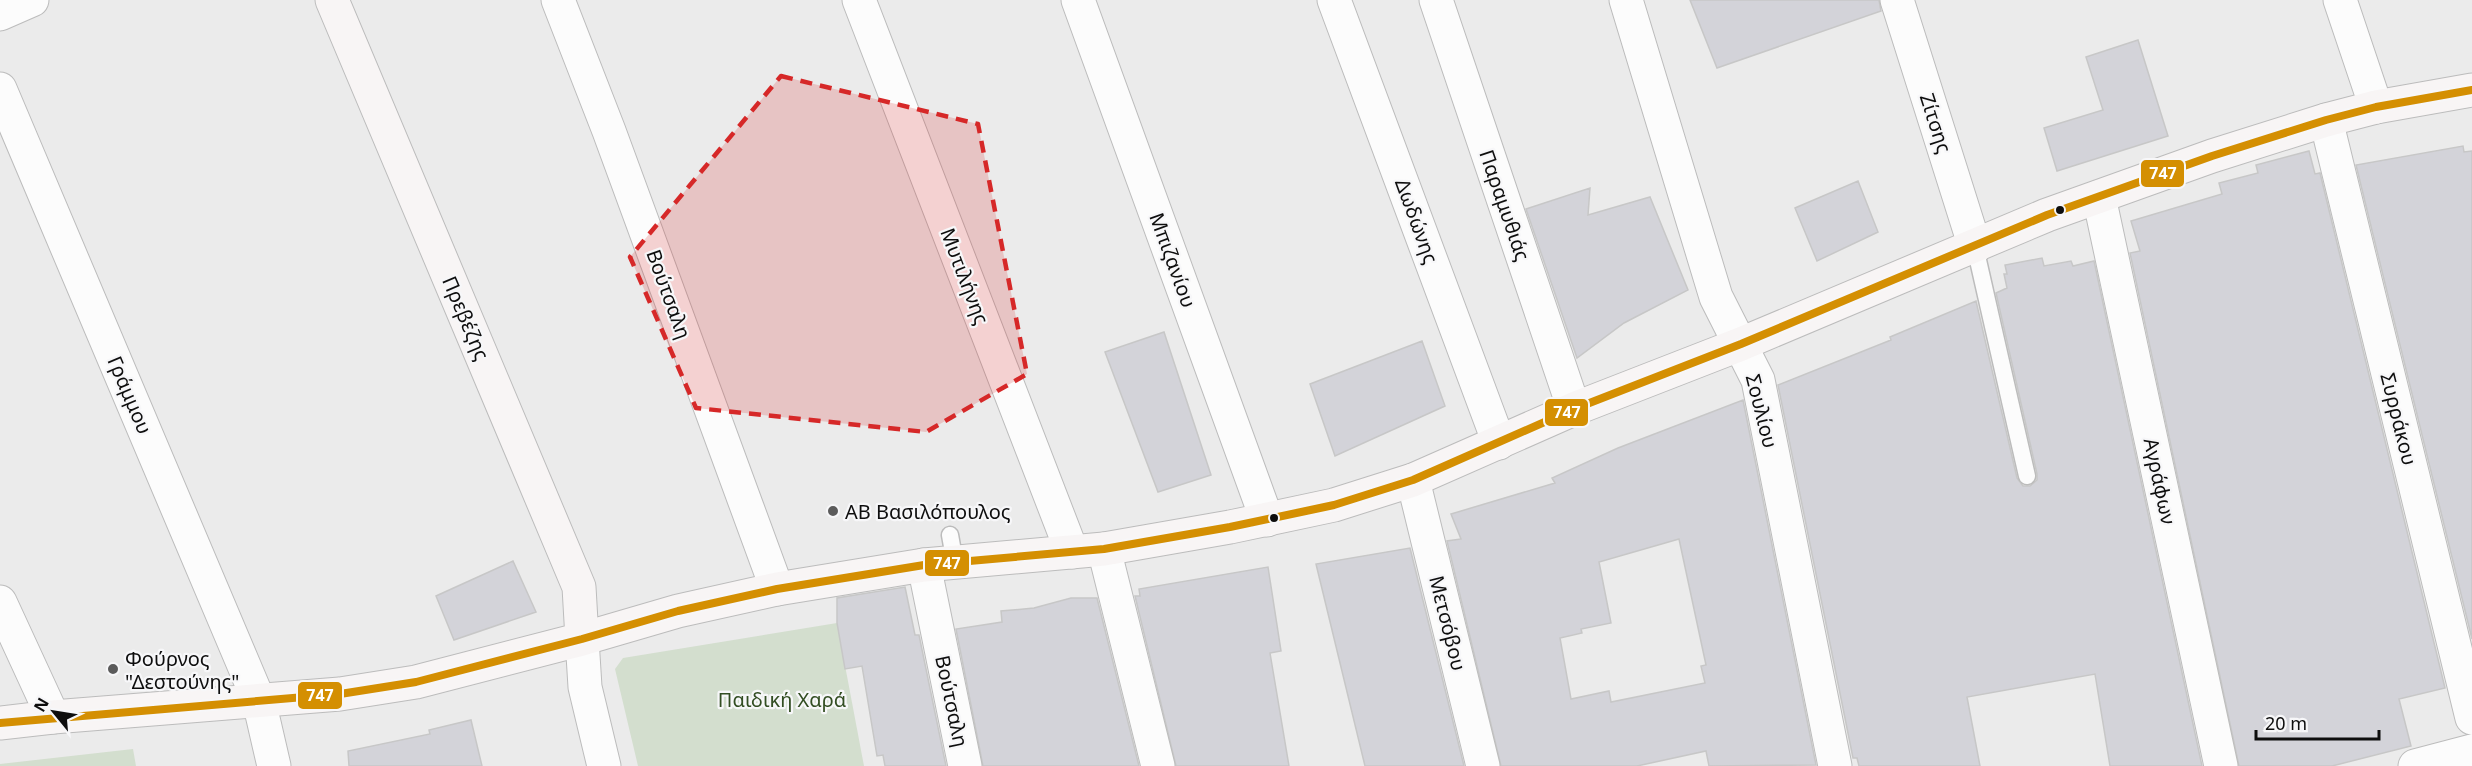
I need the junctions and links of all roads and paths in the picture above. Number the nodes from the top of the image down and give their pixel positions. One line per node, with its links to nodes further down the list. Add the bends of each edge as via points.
1 (32, 0): 11 (street)
2 (332, 0): 29 (street, Πρεβέζης, via 579,587)
3 (558, 0): 27 (street, Βούτσαλη)
4 (859, 0): 25 (street, Μυτιλήνης)
5 (1078, 0): 23 (street, Μπιζανίου)
6 (1334, 0): 20 (street, Δωδώνης)
7 (1436, 0): 19 (street, Παραμυθιάς)
8 (1626, 0): 18 (street, Σουλίου, via 1716,297)
9 (1896, 0): 17 (street, Ζίτσης)
10 (2340, 0): 14 (street)
11 (0, 14)
12 (0, 89): 30 (street, Γράμμου)
13 (2472, 90): 14 (street)
14 (2376, 107): 15 (street)
15 (2326, 120): 16 (street); 32 (street, Συρράκου)
16 (2099, 197): 17 (street); 41 (street, Αγράφων)
17 (1975, 247): 18 (street); 21 (lane)
18 (1741, 344): 19 (street); 40 (street, Σουλίου, via 1758,380)
19 (1574, 409): 20 (street)
20 (1499, 443): 22 (street)
21 (2027, 476)
22 (1413, 480): 23 (street, via 1334,505); 39 (street, Μετσόβου)
23 (1267, 520): 24 (street)
24 (1104, 549): 25 (street); 38 (street)
25 (1072, 552): 26 (street)
26 (943, 554): 27 (street); 37 (street, Βούτσαλη)
27 (777, 589): 29 (street, via 678,611)
28 (0, 602): 31 (street)
29 (582, 639): 30 (street, via 416,682); 36 (street, via 585,687)
30 (259, 701): 31 (street); 35 (street, Γράμμου)
31 (53, 717): 33 (street)
32 (2472, 718)
33 (0, 723)
34 (2472, 751): 42 (street)
35 (274, 766)
36 (604, 766)
37 (965, 766)
38 (1158, 766)
39 (1483, 766)
40 (1834, 766)
41 (2221, 766)
42 (2415, 766)

